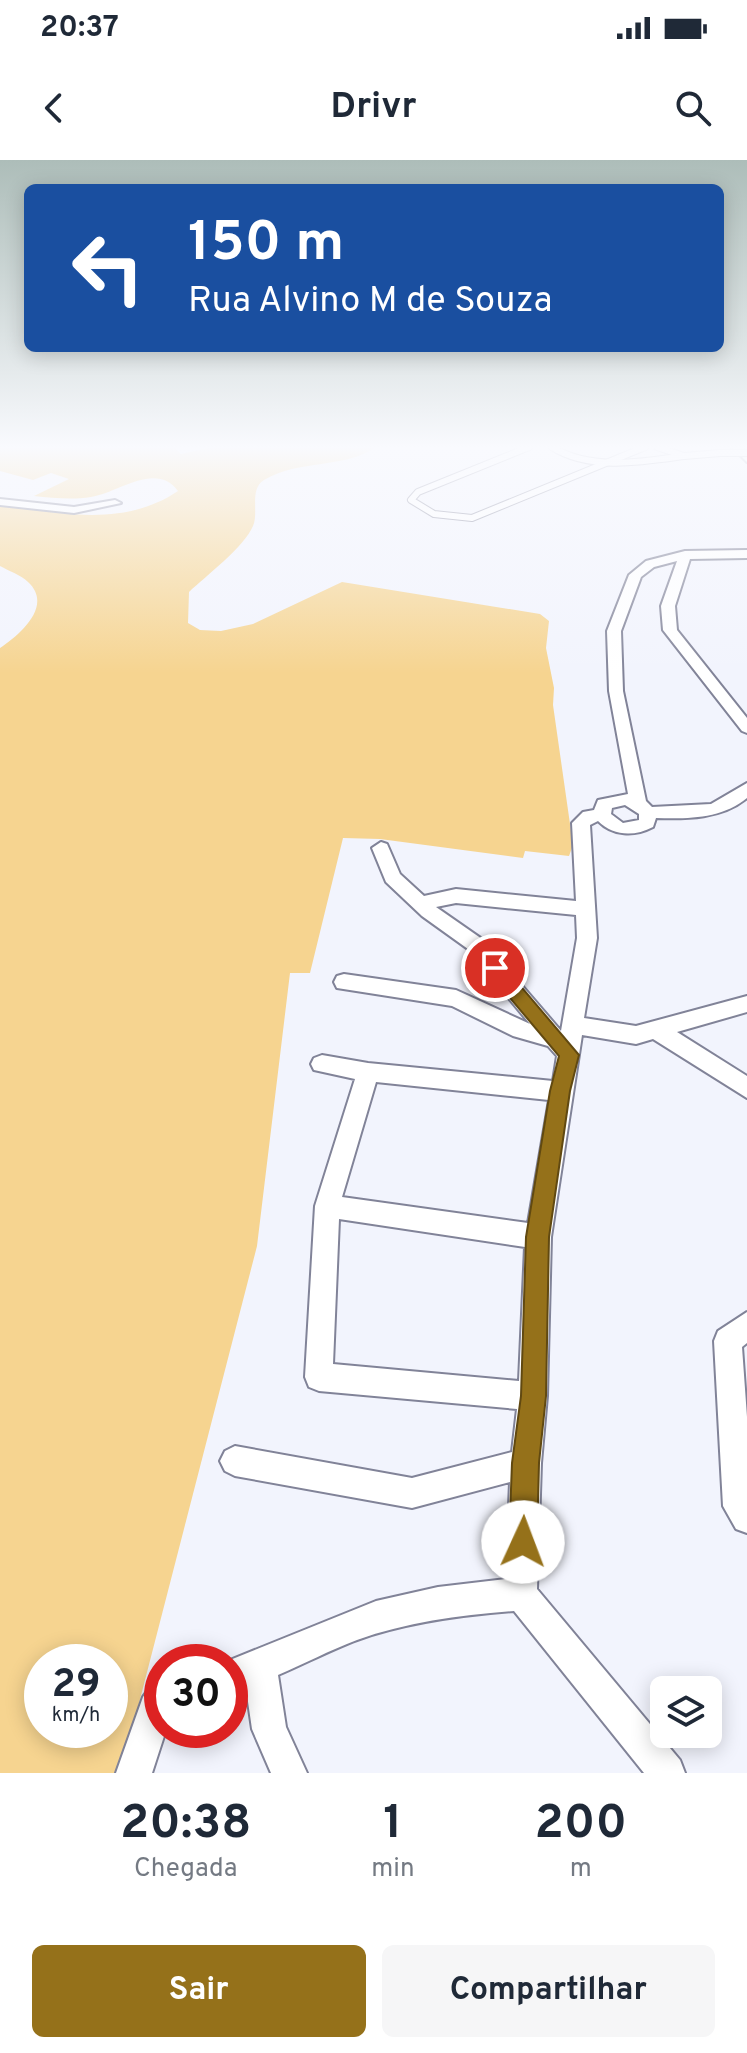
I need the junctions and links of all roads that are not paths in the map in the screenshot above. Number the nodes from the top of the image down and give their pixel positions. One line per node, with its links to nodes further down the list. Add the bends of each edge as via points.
1 (747, 554): 2 (street)
2 (685, 555): 3 (street, via 668,606 670,630); 5 (street, via 650,564 635,575 614,631 616,691)
3 (747, 728)
4 (747, 788): 5 (street, via 737,801 689,814)
5 (643, 808): 6 (street, via 626,799 610,800); 6 (street, via 647,823 635,829 613,826)
6 (602, 815): 9 (street, via 581,823)
7 (381, 848): 8 (street, via 392,877)
8 (420, 903): 9 (street, via 456,896); 13 (street, via 475,944)
9 (586, 909): 13 (street, via 587,938)
10 (344, 982): 13 (street, via 456,998 521,1030)
11 (747, 1004): 12 (street)
12 (656, 1030): 13 (street); 16 (street)
13 (567, 1039): 17 (street)
14 (322, 1064): 15 (street)
15 (368, 1072): 17 (street); 18 (street)
16 (747, 1088)
17 (560, 1091): 19 (street)
18 (327, 1206): 19 (street); 21 (street, via 319,1377)
19 (538, 1237): 21 (street)
20 (747, 1325): 24 (street, via 728,1341 738,1506)
21 (533, 1396): 23 (street)
22 (235, 1461): 23 (street, via 412,1493)
23 (526, 1463): 25 (street)
24 (747, 1518)
25 (521, 1594): 26 (street, via 450,1599 356,1624); 31 (street)
26 (248, 1671)
27 (248, 1679): 30 (street)
28 (144, 1743): 29 (street)
29 (134, 1773)
30 (289, 1773)
31 (667, 1773)

